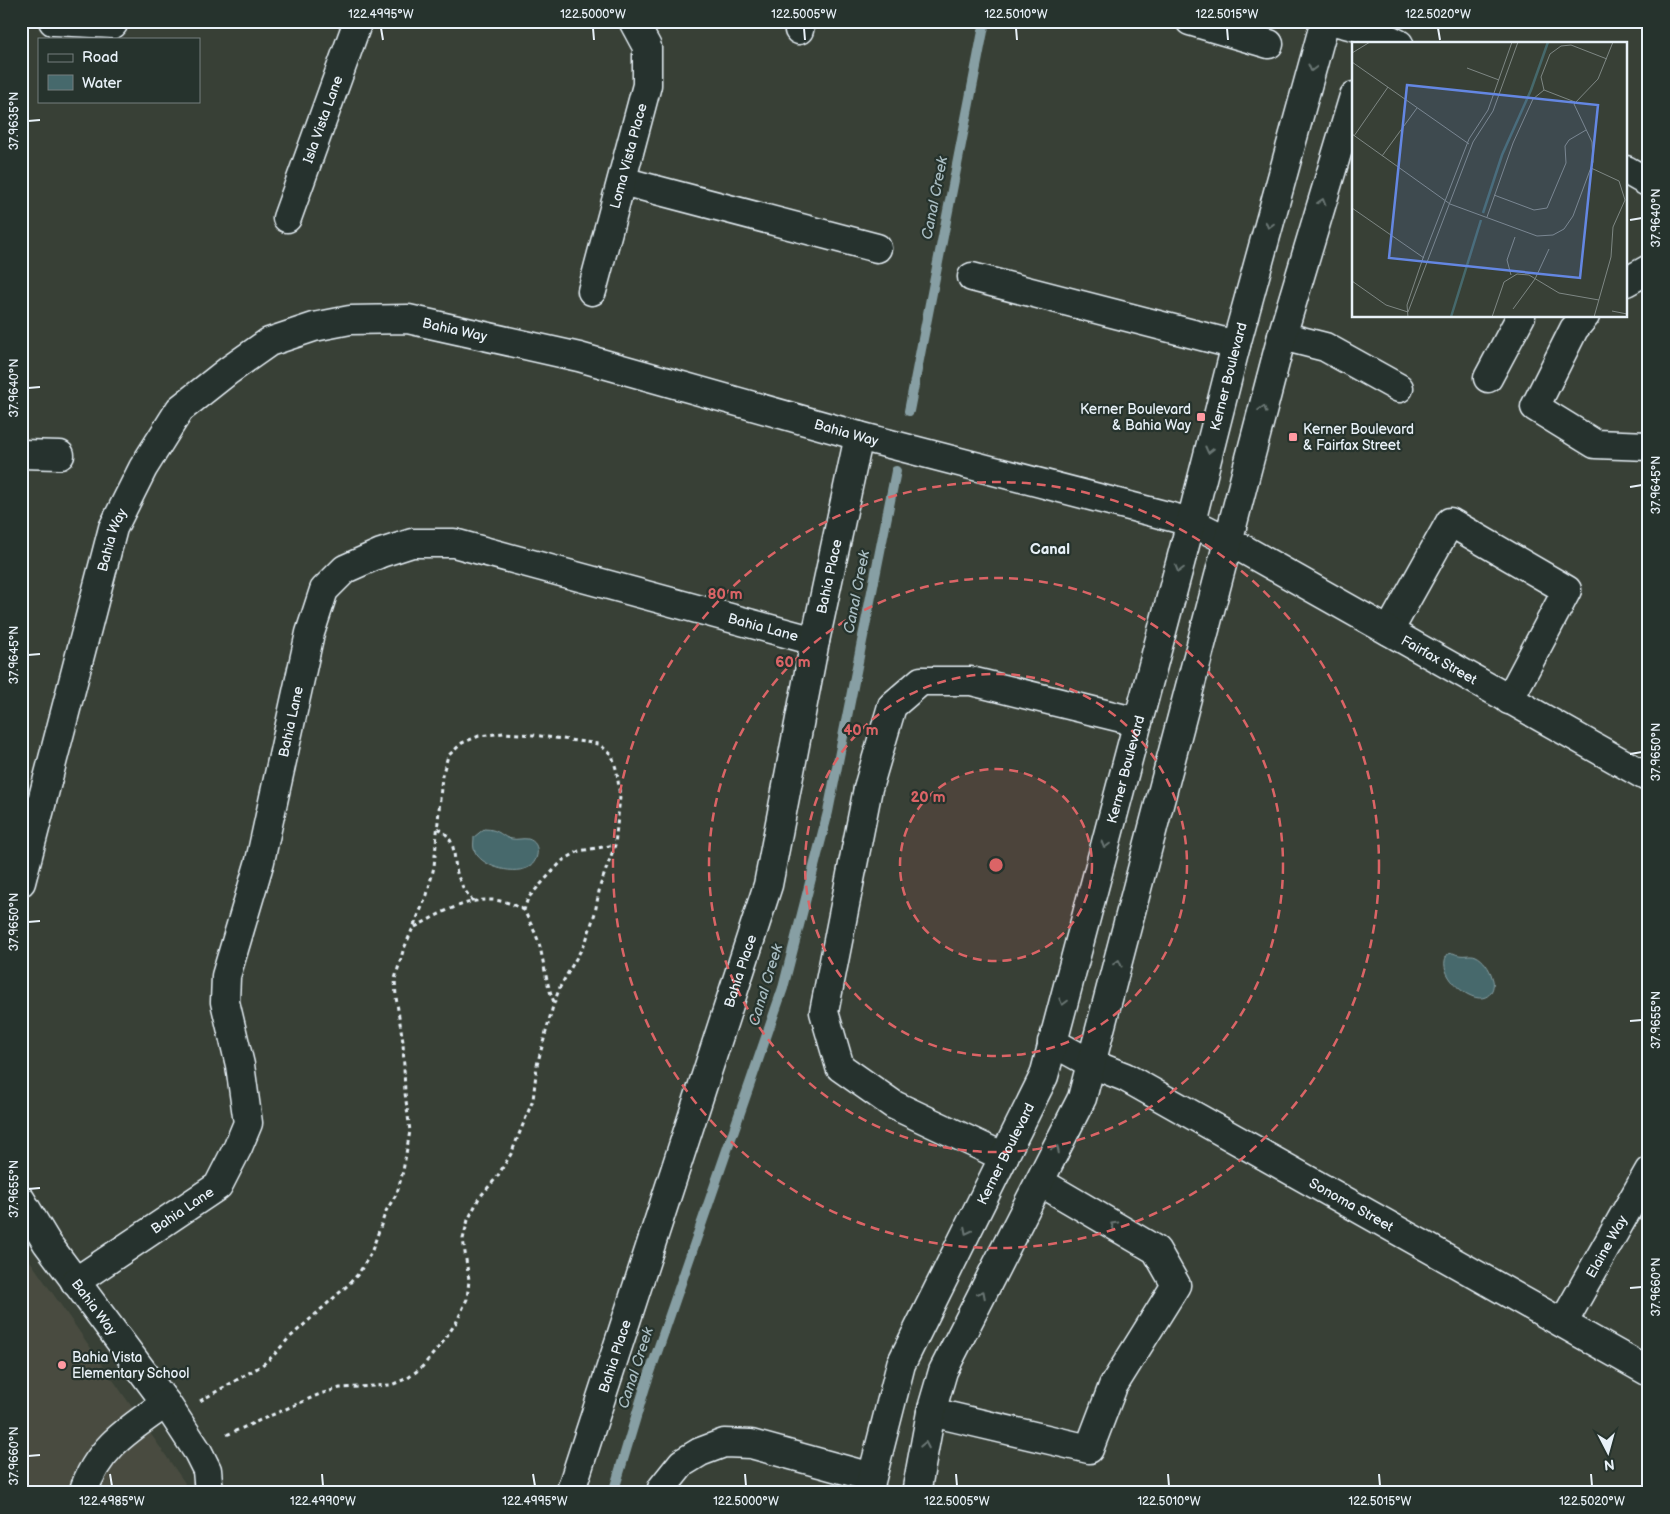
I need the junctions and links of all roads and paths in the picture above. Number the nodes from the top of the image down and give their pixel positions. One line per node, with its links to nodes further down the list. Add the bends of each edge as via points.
1 (53, 21): 7 (street)
2 (358, 21): 13 (street, Isla Vista Lane)
3 (633, 21): 12 (street, Loma Vista Place, via 647,47 647,85)
4 (1190, 21): 10 (street)
5 (1325, 21): 22 (street, Kerner Boulevard, one-way to 22)
6 (1333, 21): 8 (street)
7 (113, 24)
8 (1373, 32): 9 (street)
9 (1395, 42)
10 (1269, 44)
11 (1352, 103): 21 (street, one-way to 11)
12 (622, 181): 14 (street); 18 (street, Loma Vista Place)
13 (287, 218)
14 (877, 248)
15 (1649, 269): 17 (street)
16 (972, 277): 22 (street)
17 (1628, 281)
18 (592, 291)
19 (1520, 318): 23 (street)
20 (1583, 318): 26 (street, via 1574,329 1535,407 1595,444)
21 (1282, 336): 24 (street, via 1325,347); 30 (street, one-way to 21)
22 (1236, 346): 29 (street, Kerner Boulevard, one-way to 29)
23 (1488, 378)
24 (1399, 388)
25 (859, 436): 29 (street, Bahia Way); 32 (street, Bahia Place); 38 (street, Bahia Way, via 579,357 408,319 350,320 269,342 180,409 143,468 113,528)
26 (1649, 446)
27 (21, 454): 28 (street)
28 (60, 455)
29 (1191, 522): 30 (street, Bahia Way); 34 (street, Kerner Boulevard, one-way to 34)
30 (1228, 541): 31 (street, Fairfax Street); 44 (street, one-way to 30)
31 (1389, 631): 33 (street, Fairfax Street); 33 (street, via 1450,522 1568,590)
32 (815, 641): 49 (street, Bahia Lane, via 454,543 412,543 345,569 324,590 310,633 260,861 226,976 225,1002 240,1065 248,1123 218,1186); 58 (street, Bahia Place, via 768,885)
33 (1509, 700): 35 (street, Fairfax Street)
34 (1138, 722): 43 (street, Kerner Boulevard, one-way to 43); 45 (street, via 971,681 921,681 892,706 868,788 824,1012 840,1067 894,1105)
35 (1649, 778)
36 (438, 828): 37 (path, via 442,776 448,756 462,743 479,736 532,734 600,744 612,755 620,798); 39 (path, via 453,844 459,880); 41 (path, via 434,867)
37 (615, 845): 40 (path, via 579,852 562,861 528,898); 42 (path, via 600,886 586,942)
38 (21, 882)
39 (474, 901): 40 (path, via 496,901); 41 (path, via 457,905)
40 (524, 910): 42 (path, via 540,945)
41 (414, 928): 52 (path, via 403,950 395,979 410,1132 397,1193 386,1211 371,1252 348,1285 261,1366)
42 (554, 1002): 54 (path, via 537,1065 533,1100 511,1154 479,1198 468,1220 463,1239 469,1280 467,1299 443,1342 408,1378 391,1384 340,1388 320,1394 230,1432)
43 (1052, 1042): 44 (street, Sonoma Street); 45 (street, Kerner Boulevard, via 1044,1076)
44 (1092, 1064): 47 (street, one-way to 44, via 1082,1098); 50 (street, Sonoma Street, via 1134,1081)
45 (1004, 1157): 55 (street, Kerner Boulevard, one-way to 55, via 901,1364)
46 (1649, 1171): 50 (street, Elaine Way)
47 (1040, 1182): 53 (street, one-way to 47, via 943,1371); 53 (street, one-way to 47, via 1089,1449 1113,1386 1176,1286 1156,1250)
48 (21, 1200): 49 (street, Bahia Way)
49 (75, 1282): 52 (street, Bahia Way)
50 (1563, 1323): 51 (street, Sonoma Street)
51 (1649, 1372)
52 (170, 1409): 54 (street, Bahia Way); 56 (street, via 133,1426 106,1449)
53 (931, 1412): 60 (street, one-way to 53)
54 (198, 1452): 57 (street, Bahia Way, via 207,1470)
55 (869, 1485): 59 (street, via 750,1444 724,1443 700,1452 682,1464)
56 (83, 1493)
57 (209, 1493)
58 (570, 1493)
59 (661, 1493)
60 (916, 1493)

